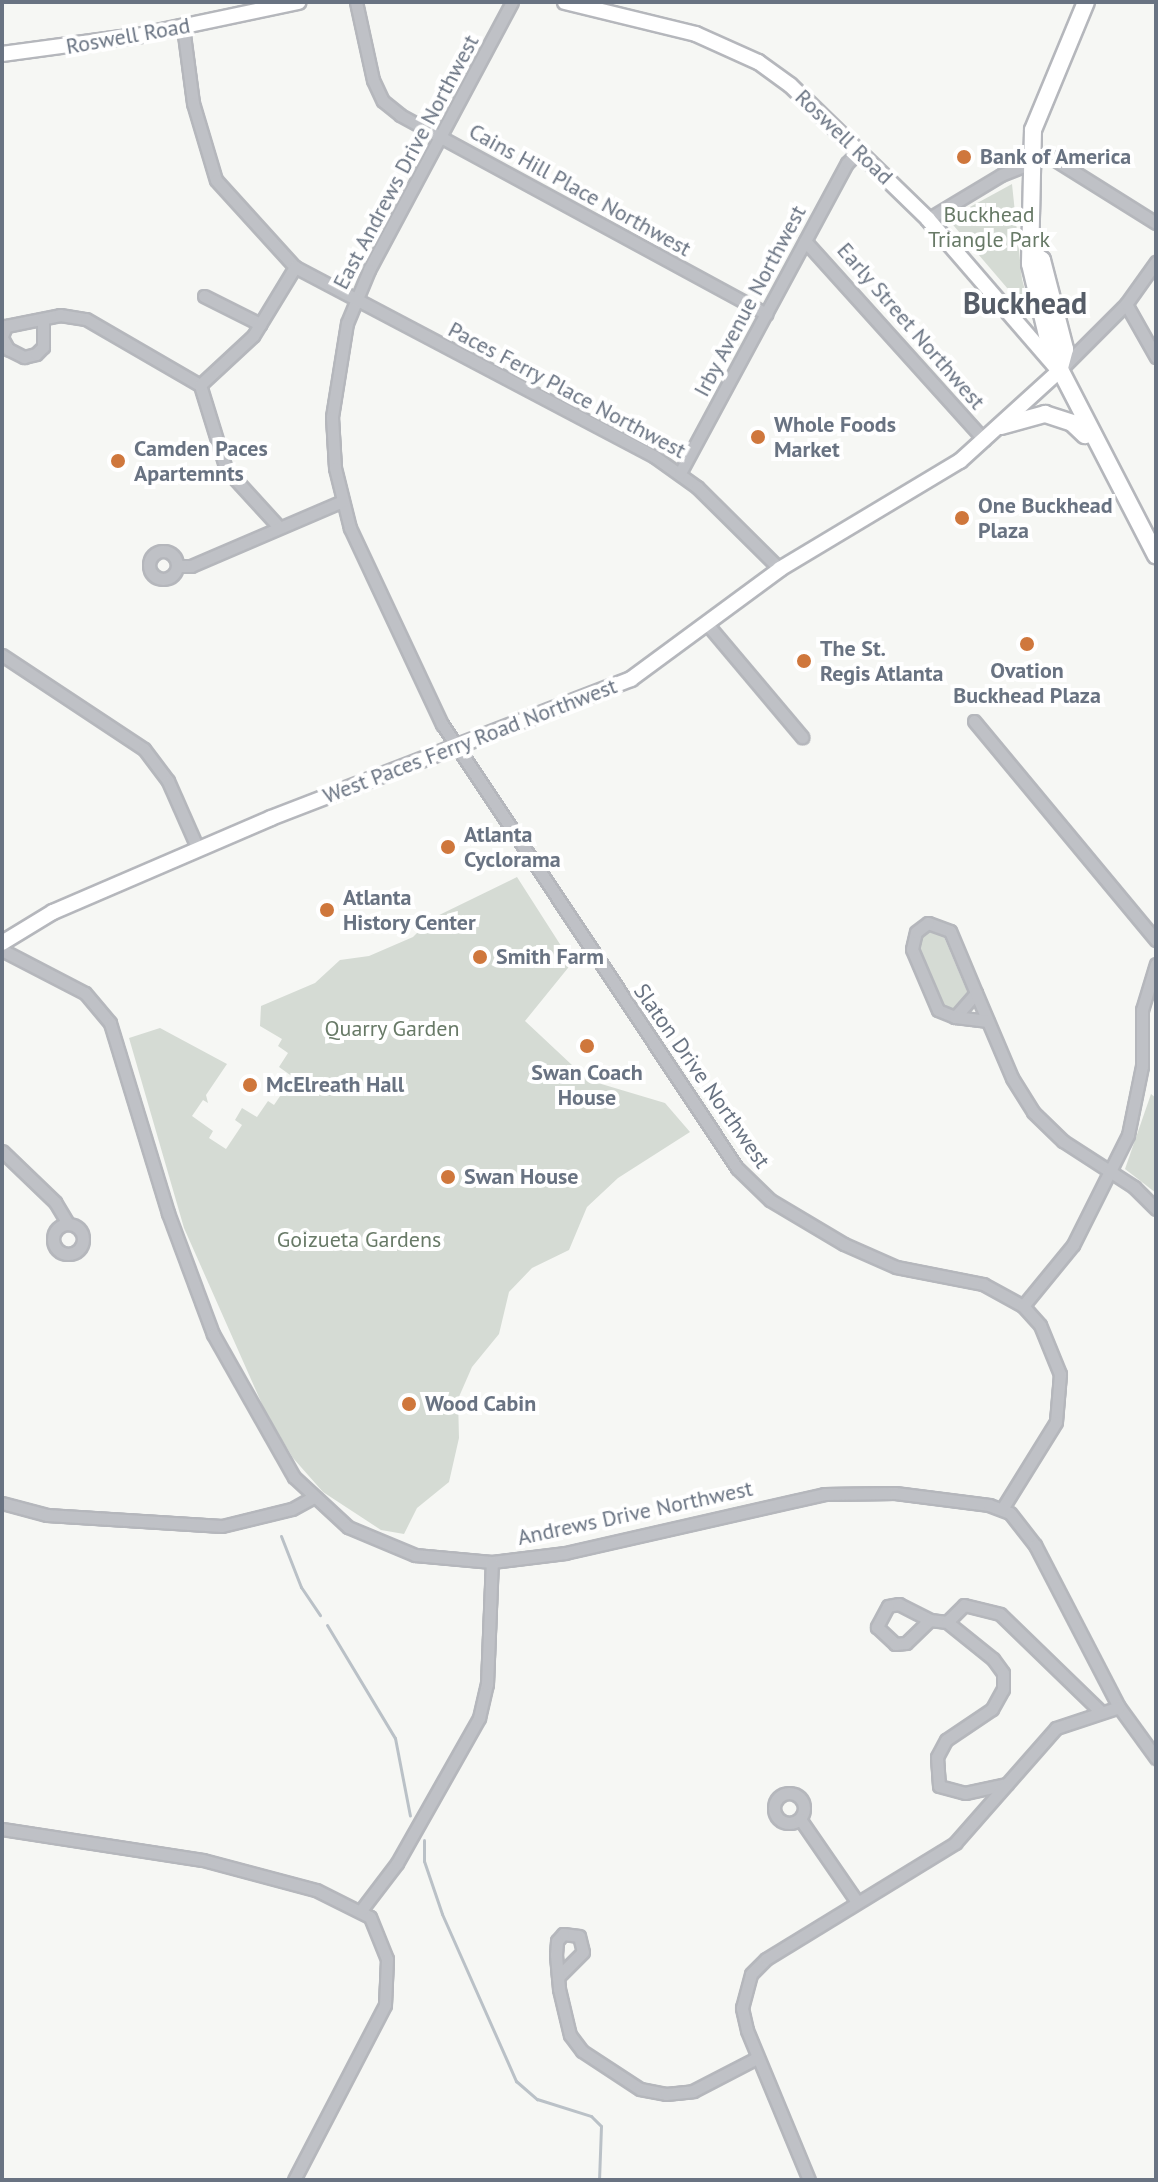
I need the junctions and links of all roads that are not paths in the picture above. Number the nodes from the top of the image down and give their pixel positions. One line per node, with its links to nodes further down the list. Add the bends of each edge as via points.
1 (299, 2): 6 (main road, Roswell Road)
2 (356, 2): 8 (street, Cains Hill Place Northwest, via 373,80 383,101)
3 (512, 2): 8 (street, East Andrews Drive Northwest)
4 (565, 2): 9 (main road, Roswell Road, via 667,25 724,45 787,82)
5 (1086, 2): 10 (highway, via 1036,118)
6 (183, 27): 7 (main road, Roswell Road); 15 (street, Paces Ferry Place Northwest, via 193,103 216,180)
7 (2, 54)
8 (440, 137): 17 (street, East Andrews Drive Northwest); 19 (street, Cains Hill Place Northwest)
9 (860, 150): 11 (main road, Roswell Road); 13 (street, Irby Avenue Northwest, via 847,163)
10 (1029, 161): 11 (street); 12 (street, via 1049,156); 24 (highway, via 1034,254 1042,260 1065,349)
11 (928, 219): 24 (main road, Roswell Road)
12 (1156, 223)
13 (805, 241): 19 (street, Irby Avenue Northwest); 27 (street, Early Street Northwest)
14 (1156, 262): 18 (street)
15 (295, 267): 17 (street, Paces Ferry Place Northwest); 21 (street)
16 (204, 296): 21 (street)
17 (354, 302): 29 (street, Paces Ferry Place Northwest); 30 (street, East Andrews Drive Northwest, via 333,395 333,445)
18 (1126, 304): 23 (street); 24 (street)
19 (766, 314): 29 (street, Irby Avenue Northwest)
20 (43, 319): 22 (street, via 6,326); 22 (street, via 43,347 36,354 24,357 8,349); 25 (street, via 60,315 108,328)
21 (260, 324): 25 (street)
22 (2, 337)
23 (1156, 357)
24 (1059, 371): 26 (main road, West Paces Ferry Road Northwest); 28 (highway)
25 (200, 385): 31 (street, via 226,469)
26 (1001, 426): 27 (main road, West Paces Ferry Road Northwest); 28 (highway, via 1024,417 1054,416 1072,423)
27 (984, 440): 34 (main road, West Paces Ferry Road Northwest, via 931,479)
28 (1094, 445): 32 (highway)
29 (680, 473): 34 (street, Paces Ferry Place Northwest)
30 (343, 501): 31 (street); 39 (street, East Andrews Drive Northwest, via 380,597)
31 (279, 527): 33 (street, via 191,566)
32 (1156, 555)
33 (177, 566)
34 (780, 569): 35 (main road, West Paces Ferry Road Northwest)
35 (707, 624): 38 (street); 39 (main road, West Paces Ferry Road Northwest, via 609,690)
36 (2, 655): 40 (street, via 144,749 168,781)
37 (974, 721): 41 (street)
38 (802, 737)
39 (457, 748): 40 (main road, West Paces Ferry Road Northwest); 54 (street, Slaton Drive Northwest, via 752,1184 790,1214 875,1259 983,1284)
40 (198, 849): 44 (main road, West Paces Ferry Road Northwest, via 53,912)
41 (1139, 920): 42 (street); 43 (street)
42 (1156, 923)
43 (1156, 940)
44 (2, 943)
45 (2, 950): 55 (street, Andrews Drive Northwest, via 85,993 110,1023 203,1312 276,1449)
46 (1156, 964): 51 (street, via 1142,1010 1138,1100)
47 (976, 993): 48 (street); 48 (street, via 950,931 936,923 920,927 912,949 938,1010); 49 (street)
48 (955, 1017): 49 (street)
49 (988, 1021): 51 (street, via 1033,1112 1063,1141)
50 (2, 1151): 53 (street, via 55,1202)
51 (1111, 1172): 52 (street); 54 (street, via 1073,1245)
52 (1156, 1209)
53 (68, 1224)
54 (1023, 1306): 57 (street, Slaton Drive Northwest, via 1053,1349 1061,1401 1047,1444)
55 (312, 1498): 56 (street, via 292,1509 222,1526 47,1515); 58 (street, Andrews Drive Northwest, via 348,1527 391,1548 439,1560)
56 (2, 1503)
57 (1002, 1509): 58 (street, Andrews Drive Northwest, via 895,1493 824,1494 565,1553); 61 (street, via 1035,1545)
58 (492, 1562): 68 (street, via 486,1608 487,1684 479,1718 397,1863)
59 (930, 1620): 59 (street, via 906,1643 895,1644 877,1627 880,1615 899,1604); 60 (street)
60 (947, 1622): 62 (street, via 964,1605 1000,1614); 64 (street, via 1003,1673 1003,1689 992,1709 946,1740 937,1757 939,1786 956,1793)
61 (1119, 1707): 62 (street); 63 (street)
62 (1100, 1711): 64 (street, via 1068,1721 1047,1735)
63 (1156, 1758)
64 (1007, 1784): 67 (street, via 955,1843)
65 (800, 1819): 67 (street)
66 (2, 1829): 68 (street, via 203,1860 316,1890)
67 (857, 1902): 70 (street, via 751,1974 742,2008)
68 (362, 1909): 71 (street, via 376,1925 387,1959 385,2005)
69 (558, 1977): 70 (street, via 574,2043 640,2089 666,2094 693,2091)
70 (757, 2058): 72 (street)
71 (294, 2180)
72 (809, 2180)

